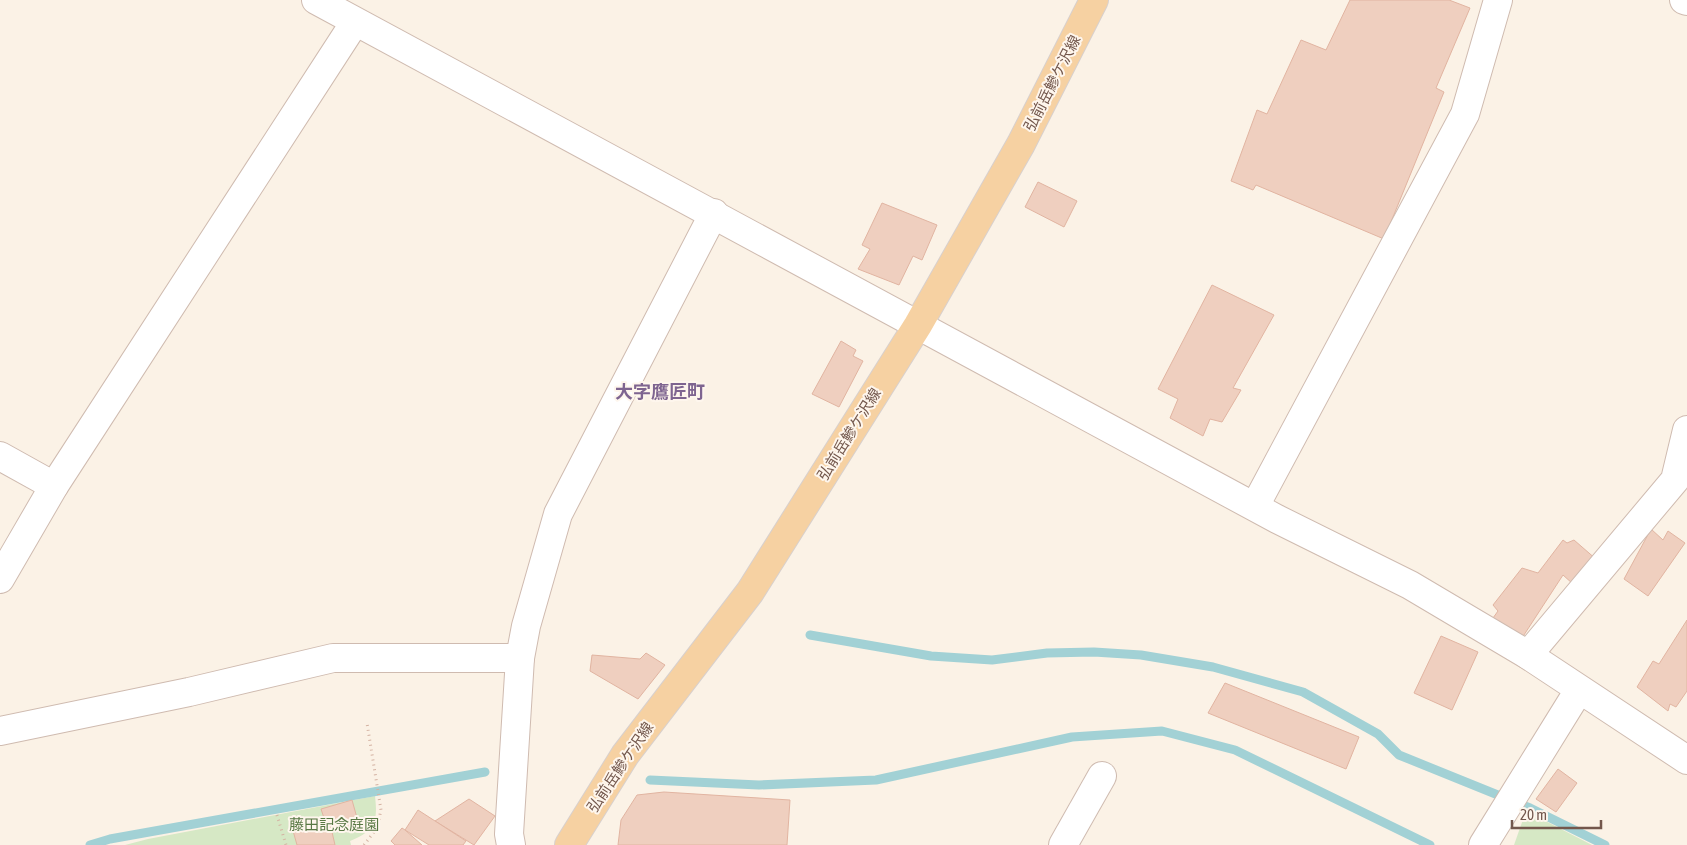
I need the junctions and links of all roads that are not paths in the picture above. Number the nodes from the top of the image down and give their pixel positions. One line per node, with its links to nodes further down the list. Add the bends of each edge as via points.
1 (316, 0): 4 (street)
2 (1094, 0): 6 (main road, 弘前岳鰺ケ沢線, via 1021,144)
3 (1498, 0): 10 (street, via 1465,114)
4 (356, 22): 5 (street); 9 (street)
5 (714, 213): 6 (street); 13 (street, via 558,514)
6 (918, 325): 10 (street); 19 (main road, 弘前岳鰺ケ沢線, via 750,592 625,755)
7 (1687, 430): 12 (street, via 1675,480)
8 (0, 456): 9 (street)
9 (54, 486): 11 (street)
10 (1255, 506): 12 (street, via 1410,585)
11 (0, 579)
12 (1528, 655): 14 (street)
13 (520, 658): 15 (street, via 333,658); 18 (street)
14 (1578, 690): 16 (street); 21 (street)
15 (0, 731)
16 (1687, 760)
17 (1102, 776): 20 (street)
18 (505, 841)
19 (569, 845)
20 (1063, 845)
21 (1483, 845)

